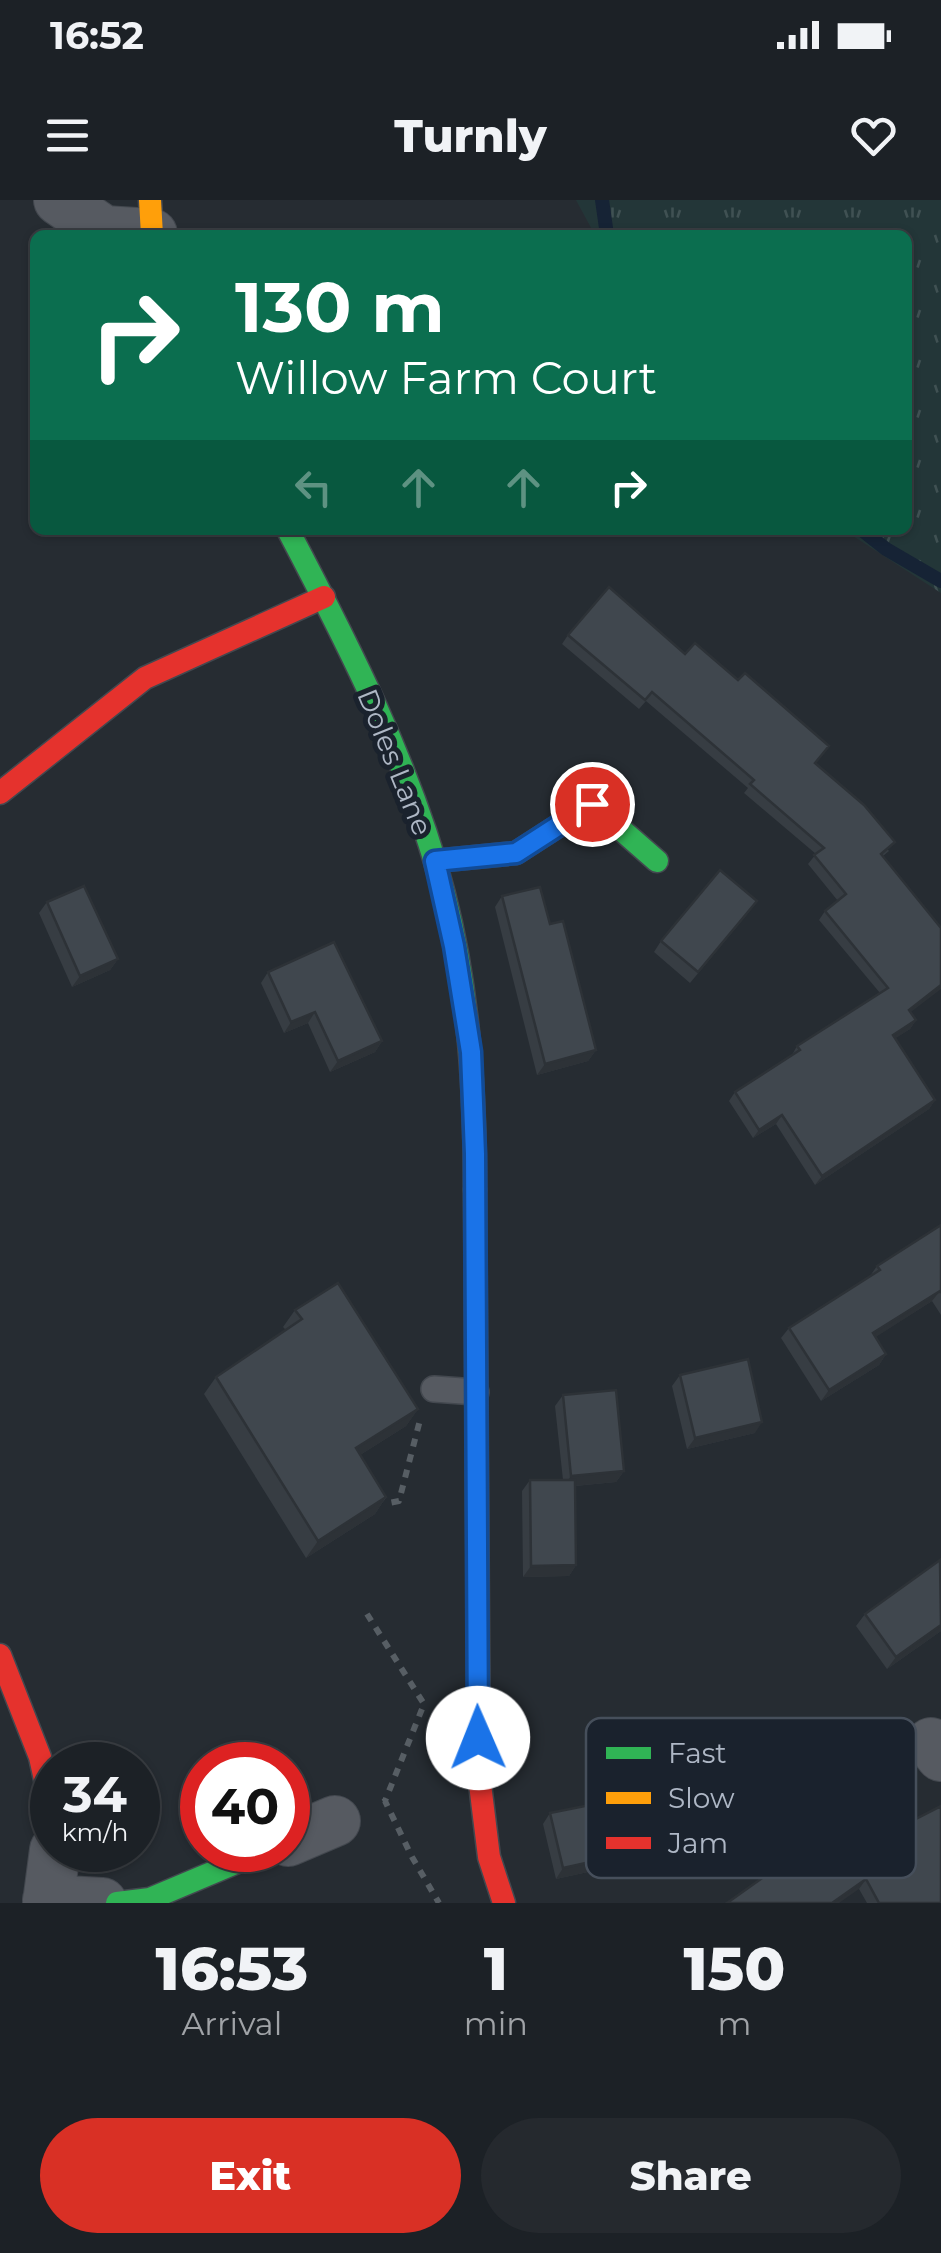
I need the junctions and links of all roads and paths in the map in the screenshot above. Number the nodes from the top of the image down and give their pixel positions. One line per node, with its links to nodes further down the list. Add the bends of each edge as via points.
1 (59, 200): 3 (street)
2 (152, 223): 4 (street)
3 (103, 230)
4 (110, 230)
5 (291, 535): 6 (street, Doles Lane)
6 (324, 597): 7 (street, via 145,678); 8 (street, Doles Lane, via 384,726)
7 (0, 792)
8 (435, 861): 9 (street, via 516,853 592,804); 11 (street, Doles Lane, via 471,1052)
9 (657, 861)
10 (434, 1390): 11 (lane); 12 (path, via 399,1501 390,1503)
11 (476, 1392): 25 (street, Doles Lane, via 479,1776 489,1857)
12 (379, 1493)
13 (367, 1614): 16 (path, via 424,1704)
14 (0, 1655): 15 (street)
15 (34, 1742)
16 (386, 1801): 17 (path); 24 (path)
17 (335, 1821): 18 (street)
18 (310, 1832)
19 (52, 1872): 21 (street)
20 (214, 1872): 23 (street, via 150,1899)
21 (48, 1902): 22 (street)
22 (102, 1903)
23 (117, 1903)
24 (439, 1903)
25 (504, 1903)

